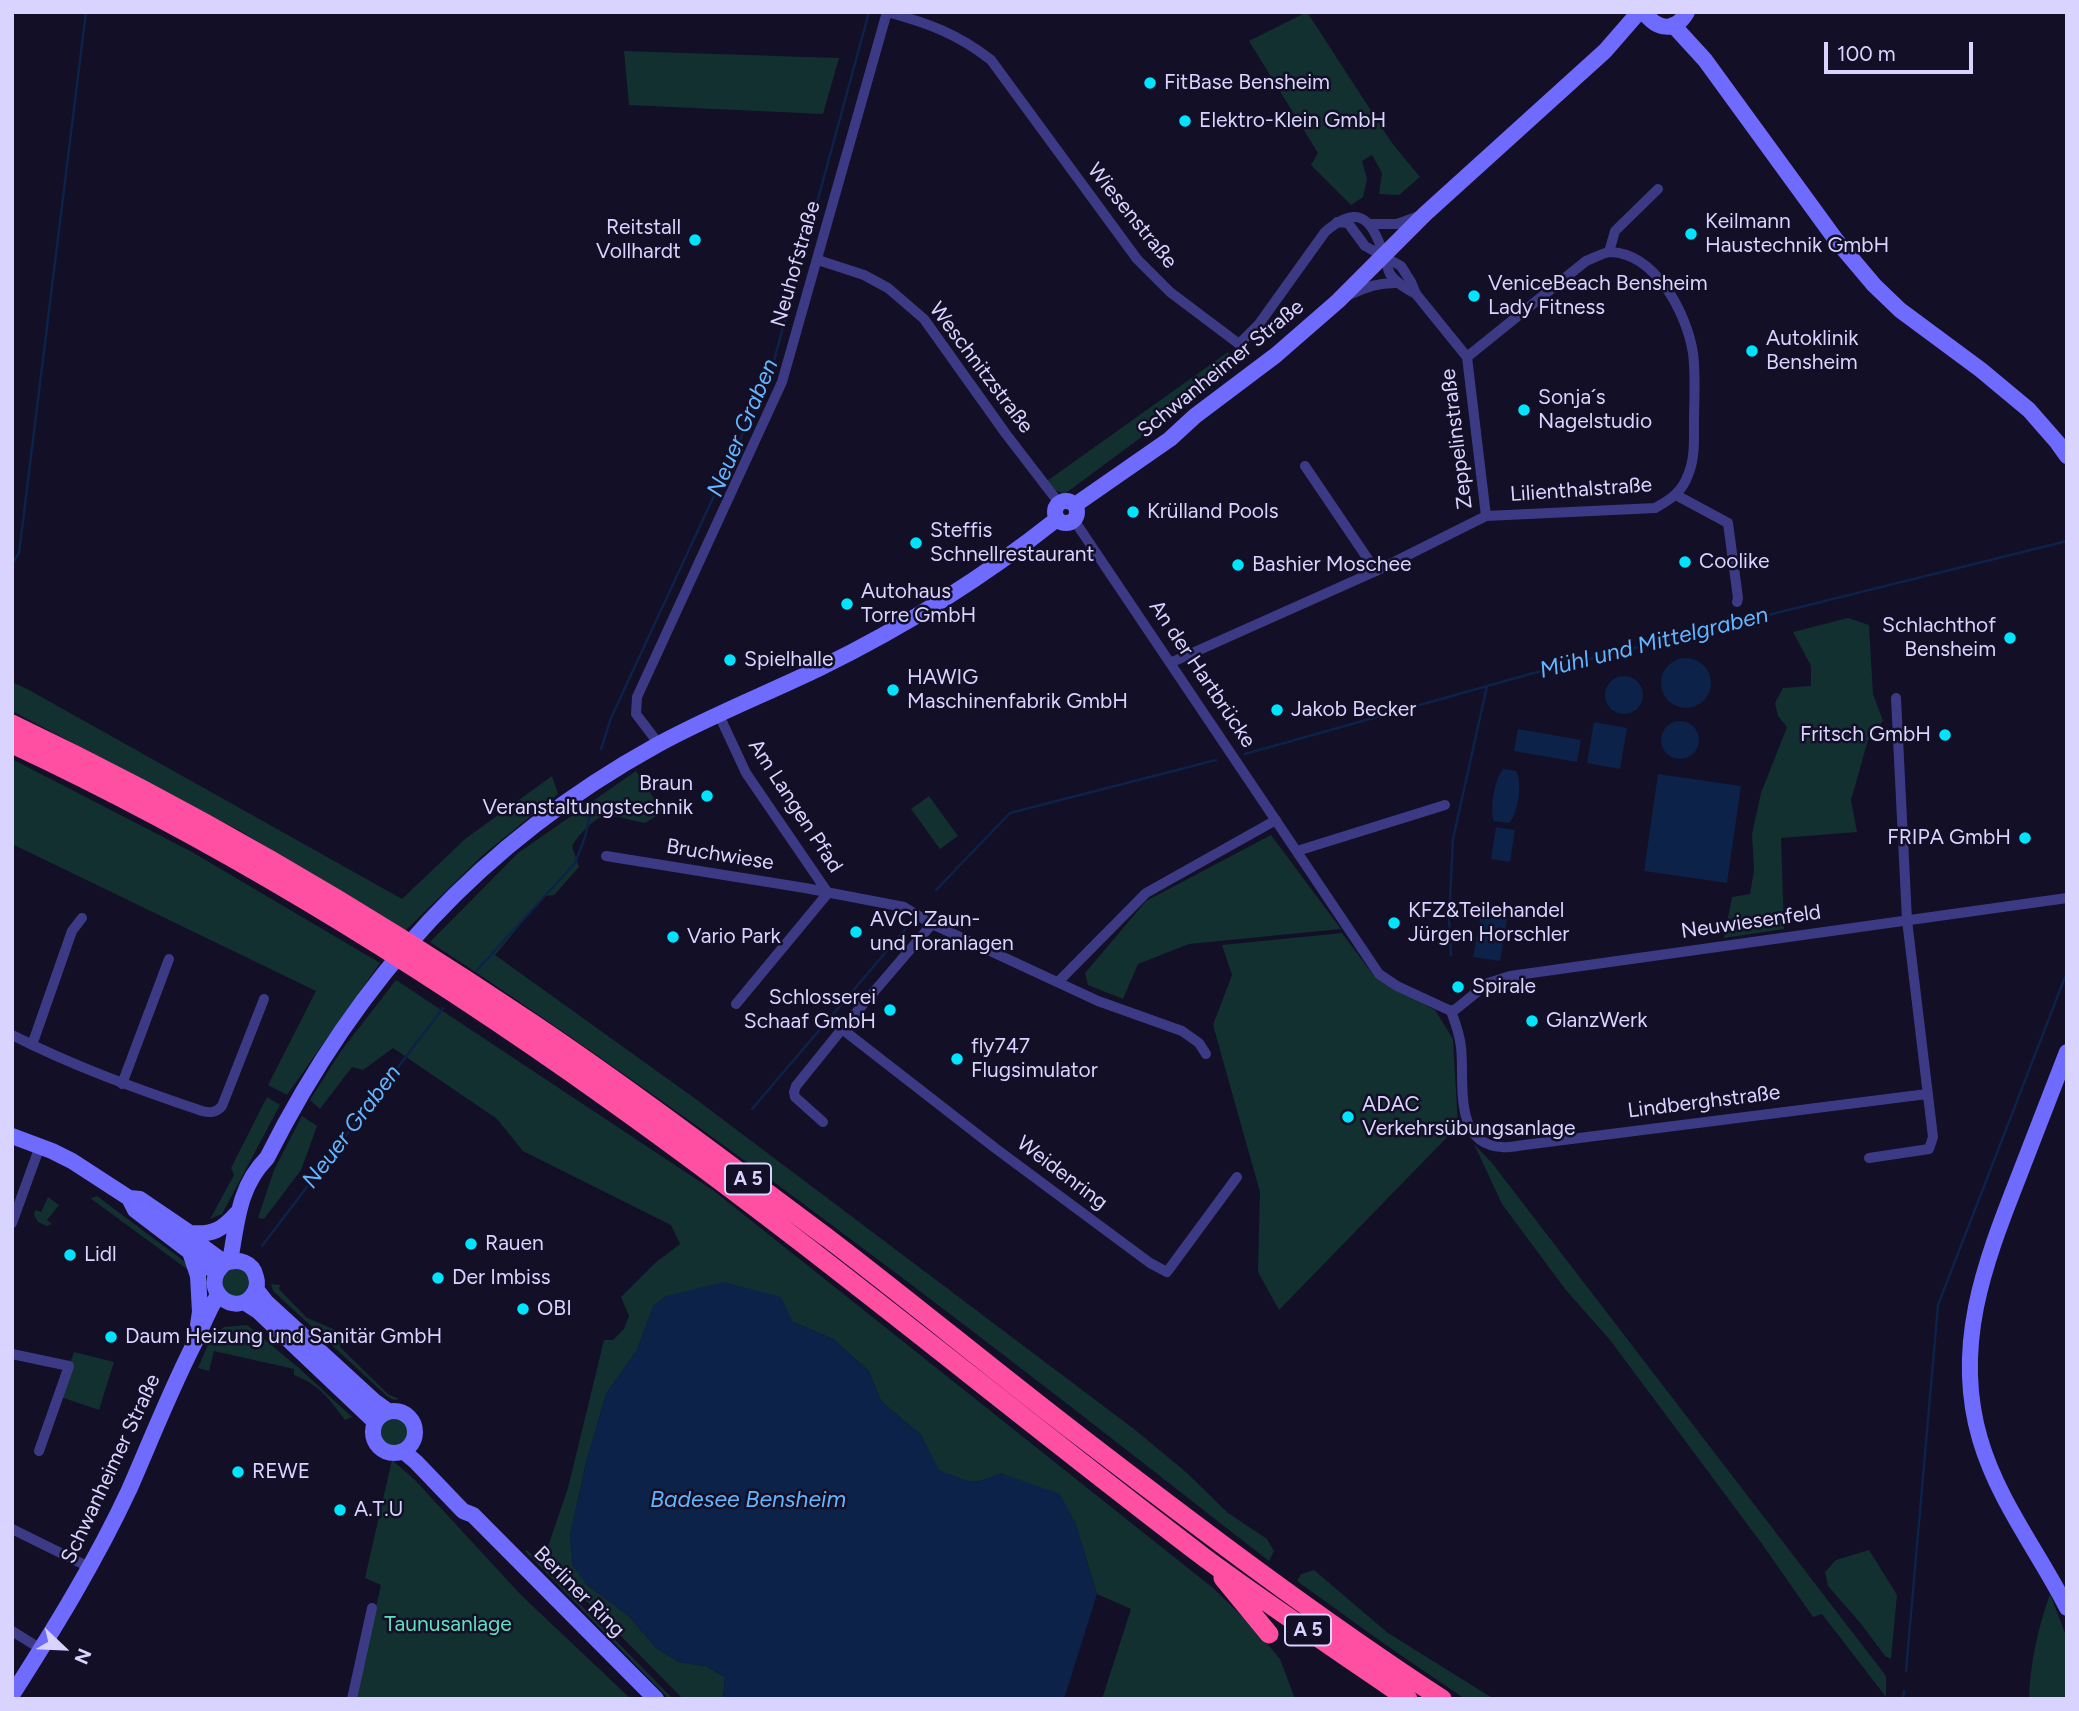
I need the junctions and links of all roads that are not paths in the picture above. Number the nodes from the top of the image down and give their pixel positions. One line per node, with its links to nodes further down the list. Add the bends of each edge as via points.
1 (887, 12): 6 (street, Wiesenstraße, via 948,32 991,60 1137,259 1170,292 1239,344 1259,324 1325,232); 10 (street, Neuhofstraße)
2 (1644, 15): 3 (main road, via 1658,25); 5 (main road, Schwanheimer Straße)
3 (1682, 18): 15 (main road, via 1705,60 1874,285 2029,410)
4 (1658, 189): 8 (street, via 1615,231)
5 (1426, 214): 7 (street, via 1397,223); 9 (main road, Schwanheimer Straße)
6 (1338, 222): 7 (street, via 1353,216); 9 (street, via 1348,223 1365,246)
7 (1369, 224): 9 (street)
8 (1609, 251): 14 (street, via 1586,261); 17 (street, Lilienthalstraße, via 1644,264 1659,278 1684,322 1692,351 1692,463)
9 (1384, 255): 11 (street, Zeppelinstraße, via 1390,274); 12 (street, Zeppelinstraße, via 1401,266); 13 (main road, Schwanheimer Straße)
10 (818, 260): 18 (street, Weschnitzstraße, via 888,288 924,319); 27 (street, Neuhofstraße, via 782,382 637,696 636,714)
11 (1399, 283): 12 (street, Zeppelinstraße); 13 (street, via 1370,285)
12 (1416, 295): 14 (street, Zeppelinstraße)
13 (1338, 301): 18 (main road, Schwanheimer Straße, via 1170,439)
14 (1467, 357): 19 (street, Zeppelinstraße)
15 (2067, 456)
16 (1305, 466): 20 (street)
17 (1676, 495): 19 (street, Lilienthalstraße, via 1655,508); 21 (street, Lilienthalstraße, via 1728,523)
18 (1066, 512): 22 (street, An der Hartbrücke); 24 (main road, Schwanheimer Straße, via 976,578 904,623)
19 (1486, 516): 20 (street, Zeppelinstraße)
20 (1376, 570): 22 (street, Zeppelinstraße)
21 (1737, 602)
22 (1170, 663): 29 (street, An der Hartbrücke)
23 (1896, 698): 35 (street)
24 (719, 715): 27 (main road, Schwanheimer Straße); 32 (street, Am Langen Pfad, via 746,773)
25 (12, 724): 81 (highway, A 5, via 261,854 534,1025 832,1242 1083,1439 1321,1616)
26 (12, 744): 70 (highway, A 5, via 250,868 524,1040 808,1248)
27 (659, 744): 52 (main road, Schwanheimer Straße, via 533,826 422,928 335,1040)
28 (1446, 806): 30 (street)
29 (1276, 820): 30 (street, An der Hartbrücke); 38 (street, via 1146,893)
30 (1297, 851): 41 (street, An der Hartbrücke, via 1379,974)
31 (606, 856): 32 (street, Bruchwiese)
32 (828, 893): 36 (street, Am Langen Pfad, via 904,907); 40 (street)
33 (2067, 898): 35 (street, Neuwiesenfeld)
34 (82, 918): 44 (street, via 72,931)
35 (1907, 920): 41 (street, Neuwiesenfeld, via 1510,976 1488,983); 48 (street)
36 (932, 924): 38 (street); 42 (street)
37 (169, 959): 47 (street)
38 (1058, 982): 46 (street, via 1182,1031)
39 (264, 999): 47 (street, via 219,1111 202,1111)
40 (736, 1004)
41 (1451, 1011): 48 (street, Lindberghstraße, via 1461,1044 1467,1124 1487,1144 1502,1147)
42 (842, 1029): 49 (street, via 794,1092); 54 (street, Weidenring, via 995,1148 1167,1272)
43 (12, 1035): 44 (street)
44 (32, 1045): 47 (street)
45 (2067, 1052): 73 (main road, via 1987,1262 1973,1312 1970,1382 1979,1437 1991,1471)
46 (1206, 1054)
47 (122, 1084)
48 (1927, 1094): 53 (street, via 1933,1137 1928,1149)
49 (822, 1122)
50 (12, 1136): 51 (main road, Berliner Ring)
51 (40, 1146): 55 (main road, Berliner Ring); 57 (street)
52 (267, 1158): 56 (main road, via 258,1167); 60 (main road, via 246,1220 243,1248)
53 (1869, 1158)
54 (1237, 1177)
55 (130, 1198): 58 (main road, Berliner Ring, via 140,1199); 59 (main road, Berliner Ring, via 135,1210)
56 (237, 1213): 58 (main road, via 227,1225 209,1234); 60 (main road)
57 (12, 1223)
58 (190, 1233): 60 (main road, Berliner Ring)
59 (190, 1252): 60 (main road, Berliner Ring, via 206,1263); 63 (main road, via 198,1276)
60 (229, 1265): 61 (main road, Berliner Ring, via 250,1266); 62 (main road, via 215,1289)
61 (256, 1289): 62 (main road, via 252,1297); 65 (main road, Berliner Ring)
62 (231, 1300): 63 (main road, Schwanheimer Straße); 66 (main road, Berliner Ring, via 258,1311)
63 (198, 1334): 71 (main road, Schwanheimer Straße, via 124,1501)
64 (12, 1354): 68 (street, via 69,1366)
65 (388, 1411): 66 (main road); 67 (main road, Berliner Ring, via 409,1417 415,1431)
66 (375, 1422): 67 (main road, Berliner Ring, via 372,1434 377,1445 389,1453)
67 (408, 1445): 79 (main road, Berliner Ring, via 416,1462 463,1511 473,1515)
68 (39, 1451)
69 (12, 1529): 71 (street)
70 (1209, 1561): 75 (highway); 80 (highway, A 5)
71 (89, 1567): 76 (main road, Schwanheimer Straße)
72 (372, 1608): 78 (street)
73 (2067, 1608)
74 (12, 1631): 76 (street)
75 (1269, 1634)
76 (41, 1650): 77 (main road, Schwanheimer Straße)
77 (12, 1695)
78 (352, 1699)
79 (656, 1699)
80 (1408, 1699)
81 (1442, 1699)

